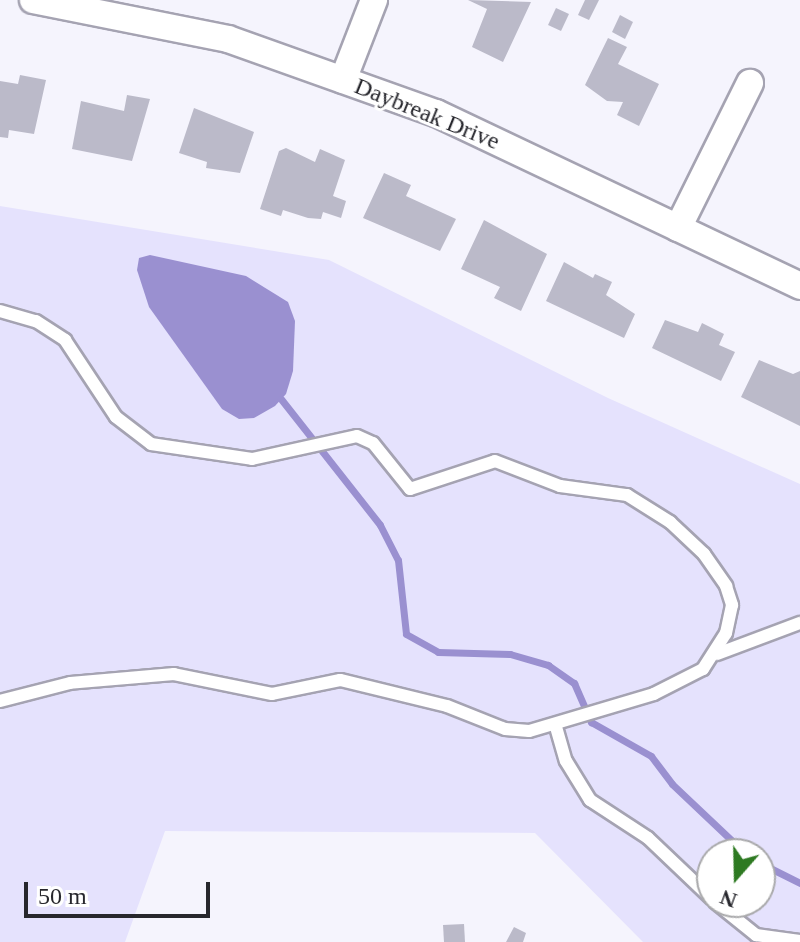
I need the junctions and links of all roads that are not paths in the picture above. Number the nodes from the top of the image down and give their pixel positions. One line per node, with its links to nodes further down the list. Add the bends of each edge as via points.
1 (33, 0): 3 (street, Daybreak Drive, via 228,39)
2 (374, 0): 3 (street)
3 (343, 80): 5 (street, Daybreak Drive, via 481,133)
4 (750, 83): 5 (street)
5 (678, 228): 6 (street, Daybreak Drive)
6 (800, 286)
7 (0, 311): 9 (lane, via 36,321 73,348 116,417 137,438 178,451 252,459 357,436 373,443 410,489 495,461 560,486 643,503 704,554 726,586 732,605)
8 (800, 623): 9 (lane)
9 (717, 654): 11 (lane, via 703,669 654,694)
10 (0, 701): 11 (lane, via 70,683 174,674 272,694 340,680 447,706 505,729)
11 (556, 727): 12 (lane, via 571,770 590,800 648,838)
12 (696, 884)
13 (735, 918): 14 (lane, via 756,935)
14 (800, 941)

